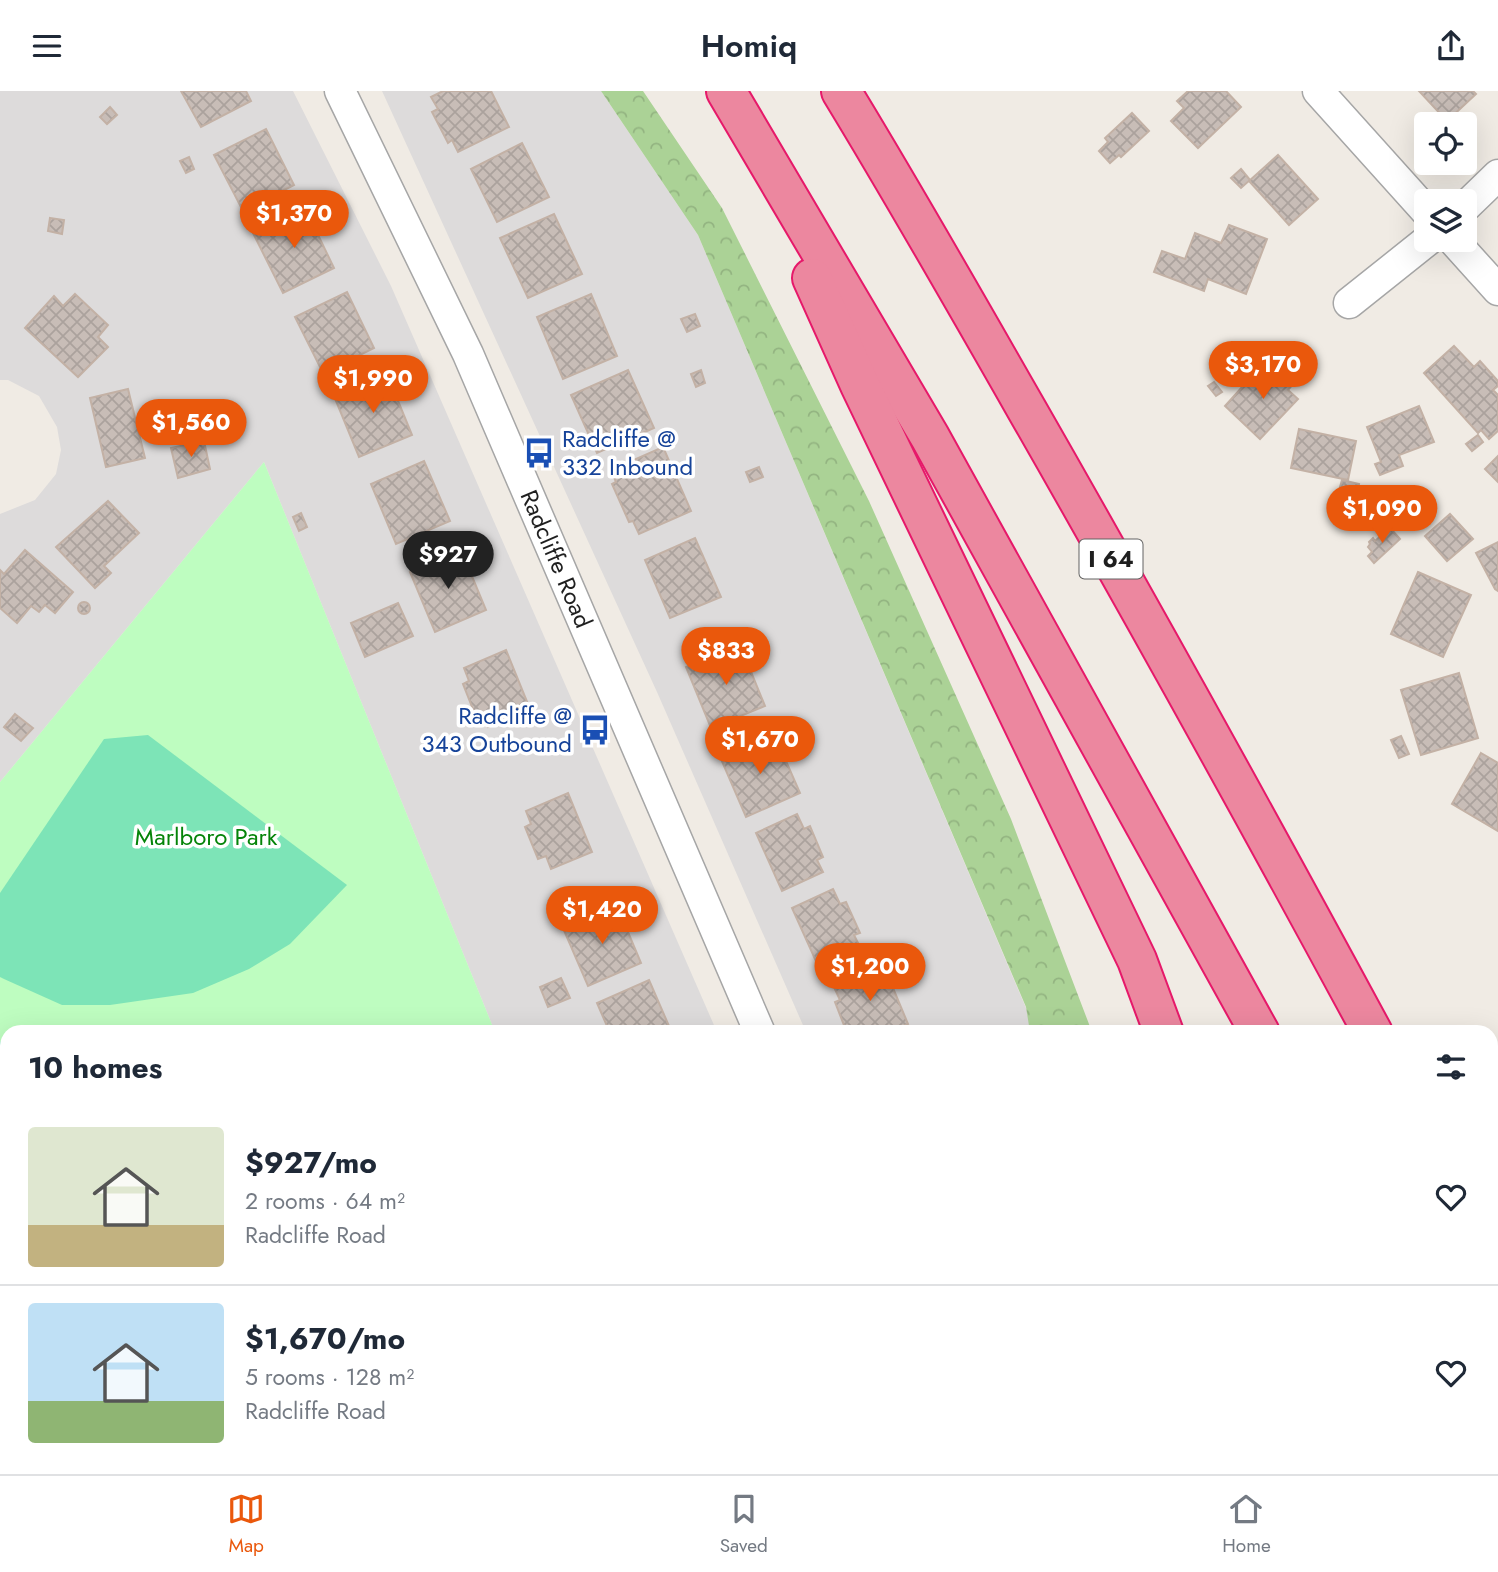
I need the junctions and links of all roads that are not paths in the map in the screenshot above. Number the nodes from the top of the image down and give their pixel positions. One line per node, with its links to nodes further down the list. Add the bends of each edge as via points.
1 (340, 91): 13 (street, Radcliffe Road, via 468,354)
2 (841, 91): 12 (highway, I 64, via 972,313)
3 (1318, 91): 7 (street)
4 (730, 97): 14 (highway, via 860,385 1137,960); 15 (highway, via 930,437)
5 (1498, 175): 6 (street)
6 (1477, 195)
7 (1414, 198)
8 (1414, 251): 11 (street)
9 (1464, 252): 10 (street)
10 (1498, 290)
11 (1349, 303)
12 (1259, 824): 16 (highway, I 64); 17 (highway)
13 (757, 1025)
14 (1161, 1025)
15 (1256, 1025)
16 (1369, 1025)
17 (1389, 1025)

